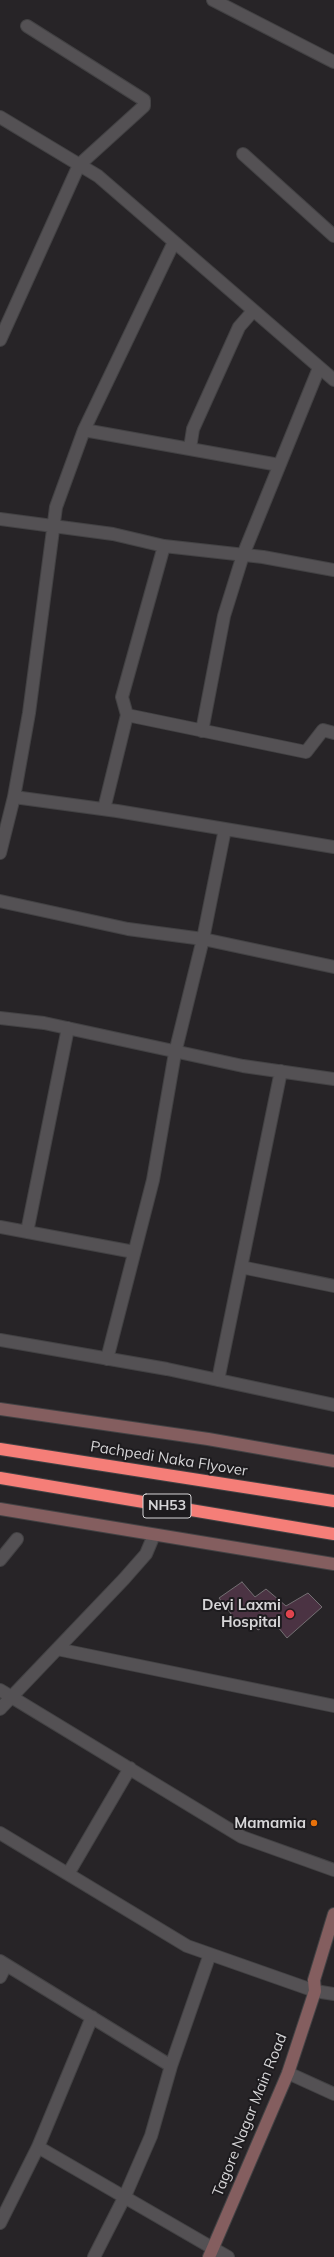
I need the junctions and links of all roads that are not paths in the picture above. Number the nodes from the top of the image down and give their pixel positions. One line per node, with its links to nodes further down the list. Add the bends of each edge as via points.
1 (213, 0): 3 (street)
2 (27, 26): 6 (street, via 144,100 144,106)
3 (334, 62)
4 (0, 117): 6 (street)
5 (243, 154): 7 (street)
6 (79, 165): 8 (street, via 98,176); 10 (street)
7 (334, 236)
8 (174, 242): 9 (street); 13 (street)
9 (253, 311): 11 (street); 14 (street, via 239,327 193,430)
10 (0, 340)
11 (319, 368): 12 (street); 15 (street)
12 (334, 380)
13 (84, 430): 14 (street); 17 (street, via 56,507)
14 (190, 448): 15 (street)
15 (279, 465): 19 (street)
16 (0, 519): 17 (street)
17 (54, 526): 18 (street, via 113,534); 24 (street, via 29,713)
18 (164, 546): 19 (street); 21 (street, via 122,697)
19 (244, 555): 20 (street); 22 (street, via 224,616)
20 (334, 570)
21 (127, 715): 22 (street); 25 (street)
22 (202, 731): 23 (street, via 306,752 323,730)
23 (334, 733)
24 (14, 797): 25 (street); 28 (street)
25 (104, 810): 26 (street)
26 (225, 829): 27 (street); 30 (street)
27 (334, 847)
28 (0, 853)
29 (0, 901): 30 (street, via 128,929)
30 (203, 939): 31 (street); 34 (street)
31 (334, 967)
32 (0, 1018): 33 (street)
33 (68, 1028): 34 (street); 38 (street)
34 (175, 1053): 35 (street); 39 (street, via 153,1180)
35 (281, 1072): 36 (street); 40 (street)
36 (334, 1079)
37 (0, 1227): 38 (street)
38 (27, 1232): 39 (street)
39 (134, 1252): 43 (street)
40 (241, 1267): 41 (street); 44 (street)
41 (334, 1286)
42 (0, 1340): 43 (street)
43 (107, 1359): 44 (street)
44 (218, 1380): 45 (street)
45 (334, 1405)
46 (0, 1408): 48 (main road)
47 (0, 1449): 50 (highway, Pachpedi Naka Flyover / NH53)
48 (334, 1461)
49 (0, 1478): 52 (highway, NH53)
50 (334, 1501)
51 (0, 1509): 53 (main road)
52 (334, 1534)
53 (154, 1535): 56 (main road); 57 (street, via 146,1554)
54 (17, 1539): 55 (street)
55 (0, 1560)
56 (334, 1564)
57 (57, 1649): 59 (street); 60 (street)
58 (0, 1690): 59 (street)
59 (11, 1696): 61 (street); 62 (street)
60 (334, 1706)
61 (0, 1709)
62 (130, 1768): 64 (street, via 242,1837); 65 (street)
63 (0, 1832): 65 (street)
64 (334, 1870)
65 (68, 1874): 67 (street, via 187,1946)
66 (334, 1914): 70 (main road, Tagore Nagar Main Road, via 314,1980)
67 (210, 1954): 70 (street); 73 (street)
68 (3, 1963): 69 (street); 72 (street)
69 (0, 1977)
70 (315, 1991): 71 (street); 74 (main road, Tagore Nagar Main Road)
71 (334, 1994)
72 (92, 2017): 73 (street); 76 (street)
73 (171, 2066): 77 (street, via 151,2136)
74 (288, 2073): 75 (street); 79 (main road, Tagore Nagar Main Road)
75 (334, 2094)
76 (38, 2147): 77 (street); 78 (street)
77 (125, 2196): 79 (street); 80 (street)
78 (0, 2223)
79 (210, 2252): 81 (street)
80 (94, 2257)
81 (228, 2257)

